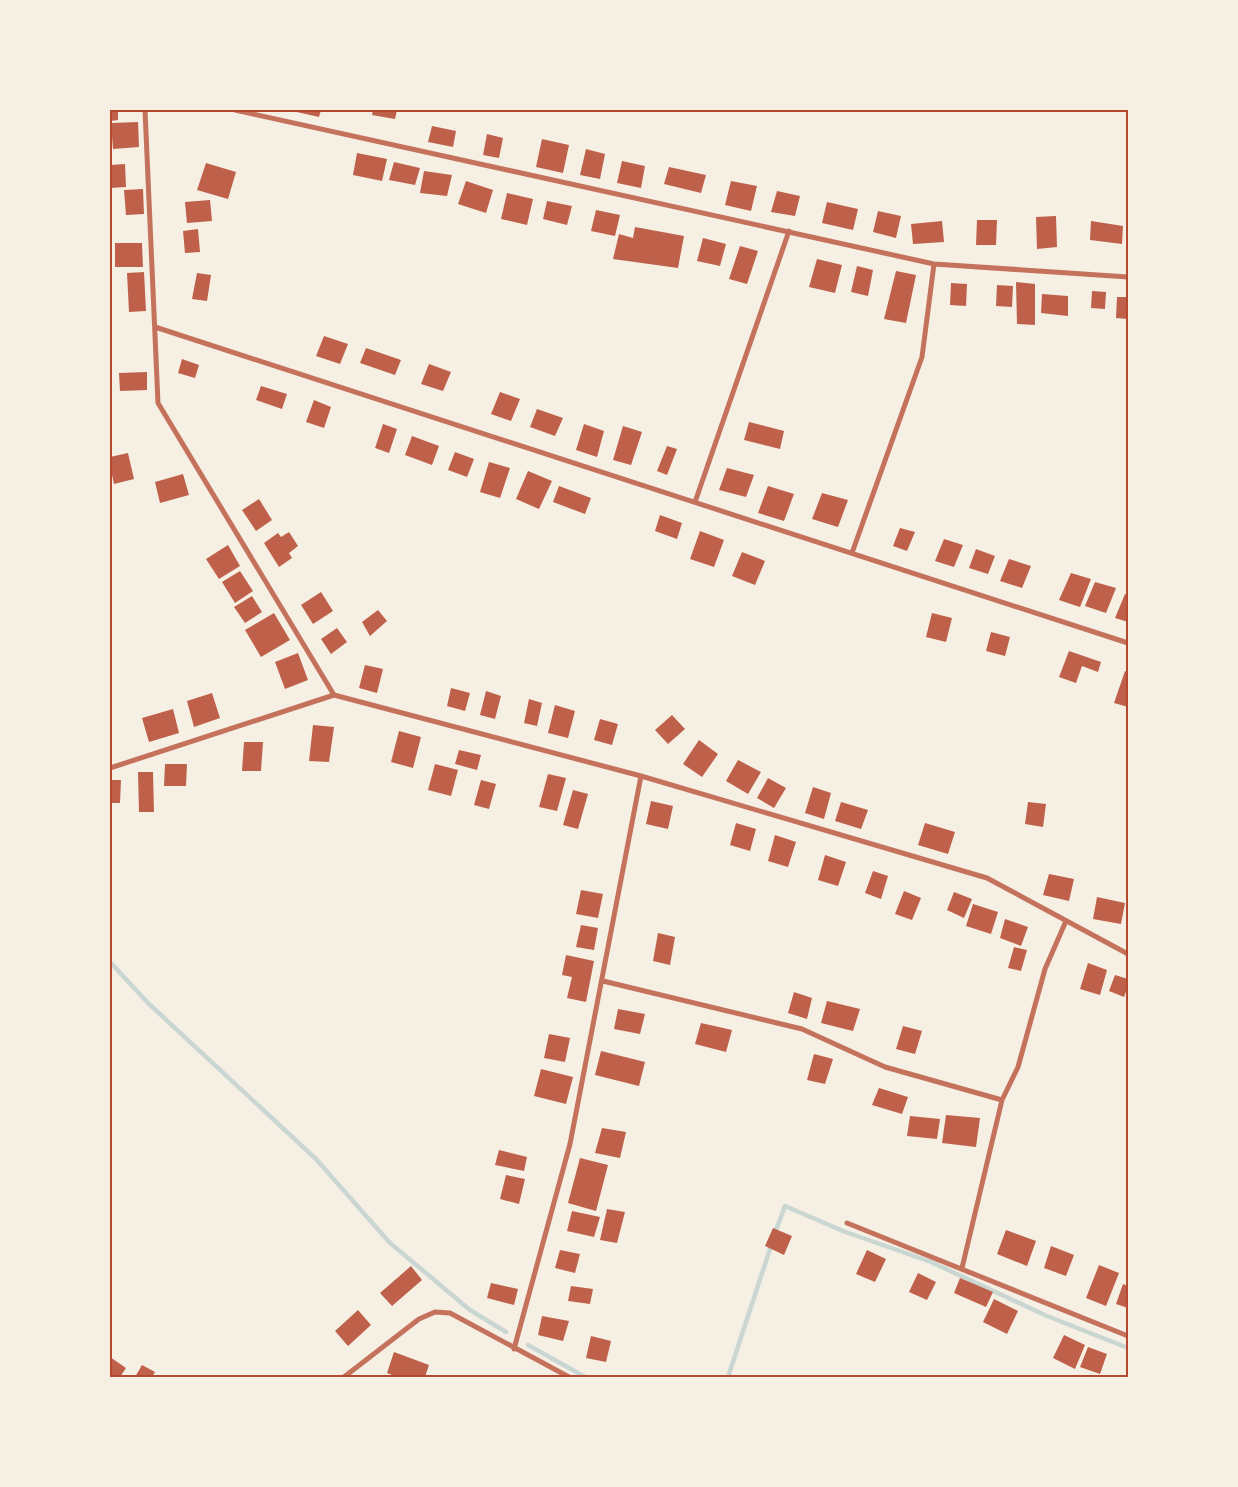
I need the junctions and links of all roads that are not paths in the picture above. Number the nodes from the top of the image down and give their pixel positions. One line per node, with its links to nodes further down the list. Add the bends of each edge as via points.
1 (145, 110): 6 (street)
2 (235, 110): 3 (street)
3 (789, 231): 4 (street); 7 (street)
4 (934, 264): 5 (street); 8 (street, via 922,358)
5 (1128, 277)
6 (155, 327): 7 (street); 10 (street, via 158,403)
7 (695, 502): 8 (street)
8 (852, 553): 9 (street)
9 (1128, 643)
10 (334, 694): 11 (street); 12 (street)
11 (110, 768)
12 (641, 776): 13 (street, via 987,878); 15 (street)
13 (1066, 920): 14 (street); 16 (street, via 1045,969 1018,1067)
14 (1128, 954)
15 (603, 981): 16 (street, via 802,1029 885,1067); 20 (street, via 570,1144)
16 (1002, 1100): 18 (street)
17 (847, 1223): 18 (street)
18 (962, 1268): 19 (street)
19 (1128, 1336)
20 (514, 1349): 21 (street, via 450,1313 435,1312 419,1319); 22 (street)
21 (344, 1377)
22 (569, 1377)

